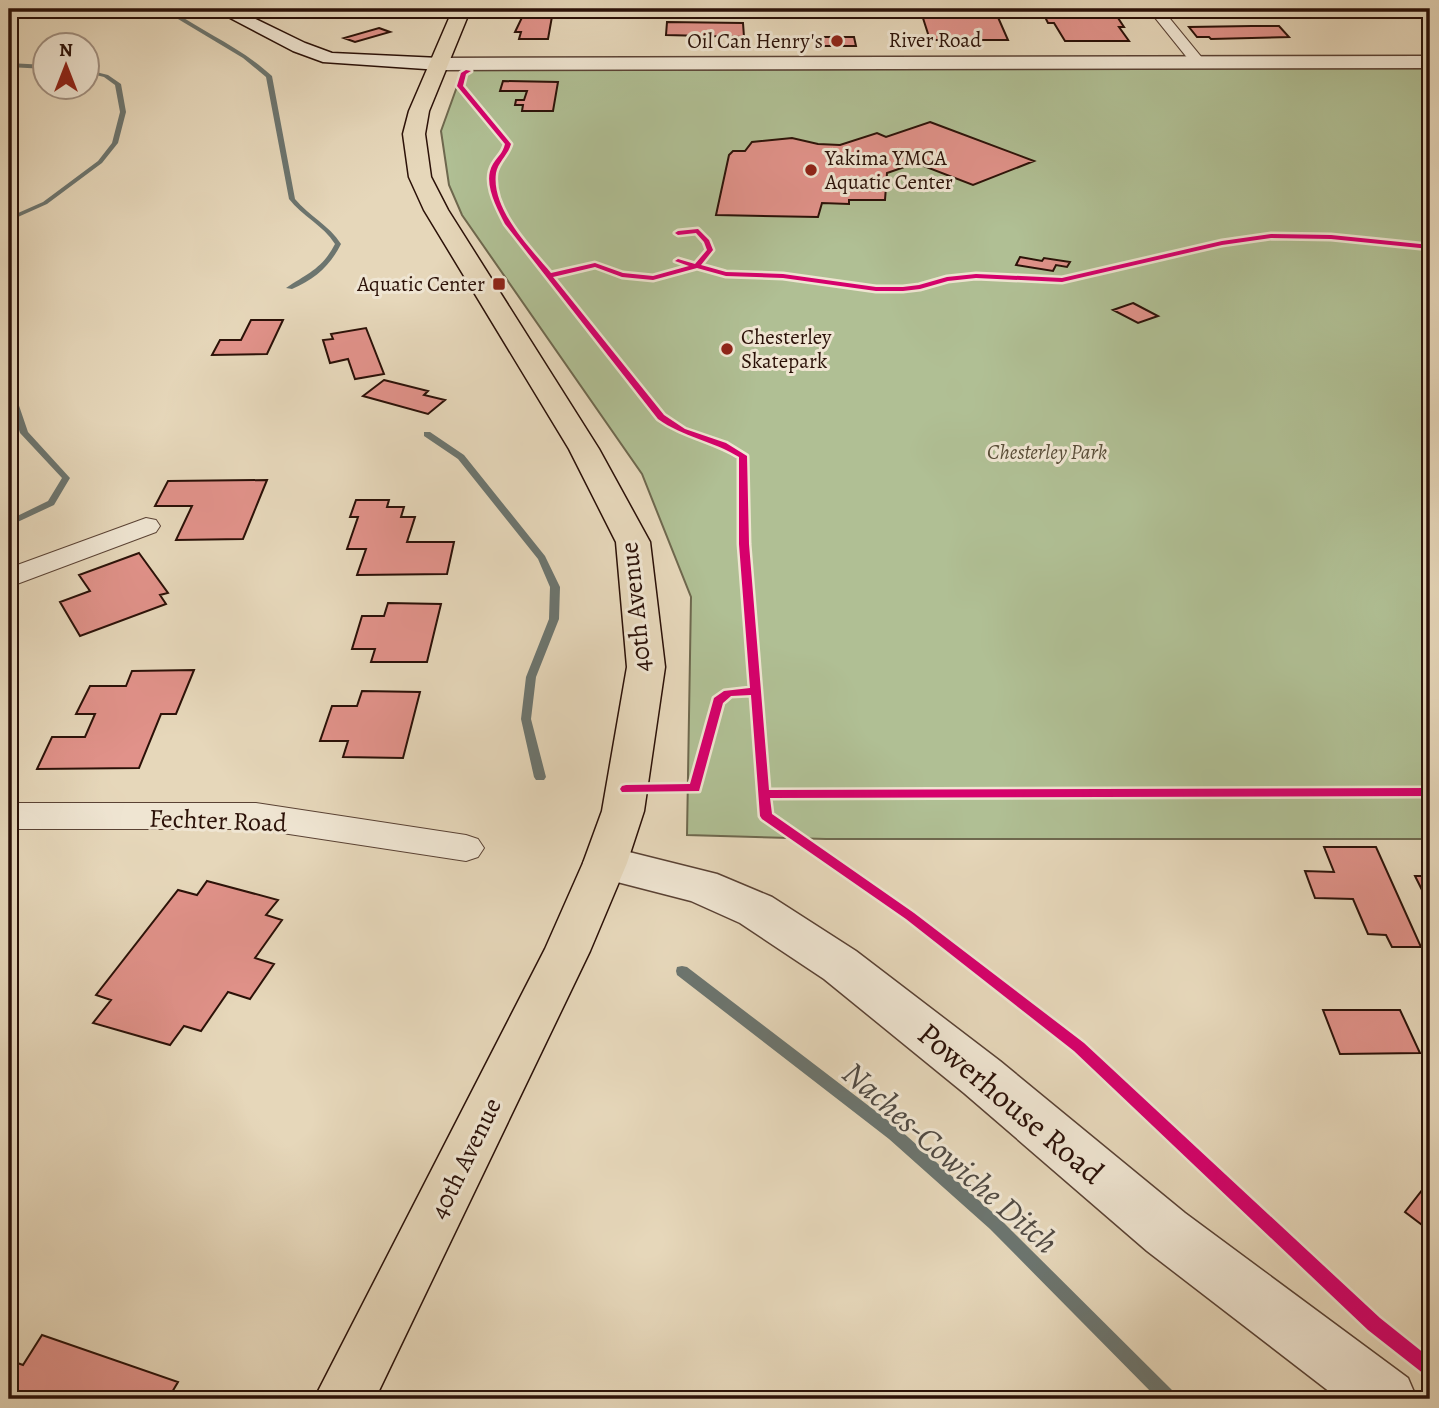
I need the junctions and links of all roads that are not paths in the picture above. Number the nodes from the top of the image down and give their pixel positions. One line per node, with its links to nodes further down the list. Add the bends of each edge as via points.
1 (222, 9): 6 (street, River Road, via 330,58)
2 (1155, 9): 4 (street)
3 (460, 11): 6 (main road, 40th Avenue)
4 (1198, 62): 5 (street, River Road); 6 (street, River Road)
5 (1430, 62)
6 (440, 64): 11 (main road, 40th Avenue, via 414,134 420,177 436,211 584,449 633,542 646,667 623,811)
7 (146, 526): 8 (street)
8 (9, 578)
9 (9, 816): 10 (street, Fechter Road, via 256,816)
10 (467, 848)
11 (605, 863): 12 (main road, 40th Avenue, via 567,951); 13 (street, Powerhouse Road, via 701,886 756,910 840,965 1166,1232)
12 (344, 1399)
13 (1387, 1399)

